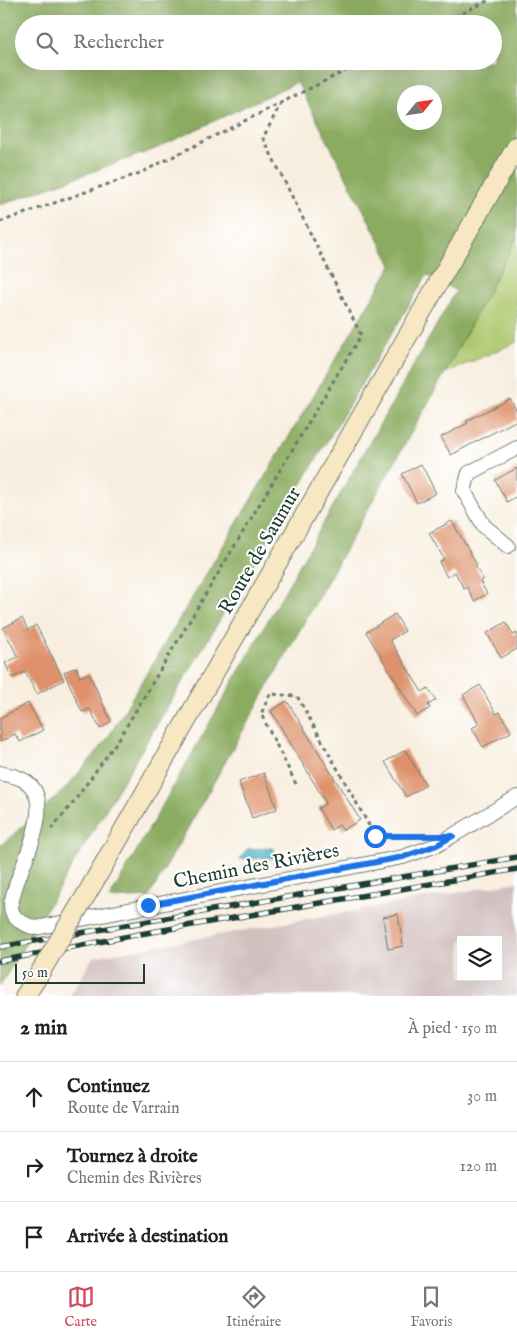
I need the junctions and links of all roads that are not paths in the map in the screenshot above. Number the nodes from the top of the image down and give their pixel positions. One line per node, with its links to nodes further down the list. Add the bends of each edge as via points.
1 (517, 146): 6 (main road, Route de Saumur, bridge)
2 (517, 448): 3 (street, via 469,473 464,491 484,526)
3 (508, 546)
4 (0, 773): 5 (street, Chemin des Rivières, via 20,778 32,788 39,802 38,822 10,904 13,914 22,923 35,928 403,857 437,845)
5 (517, 797)
6 (26, 996)

